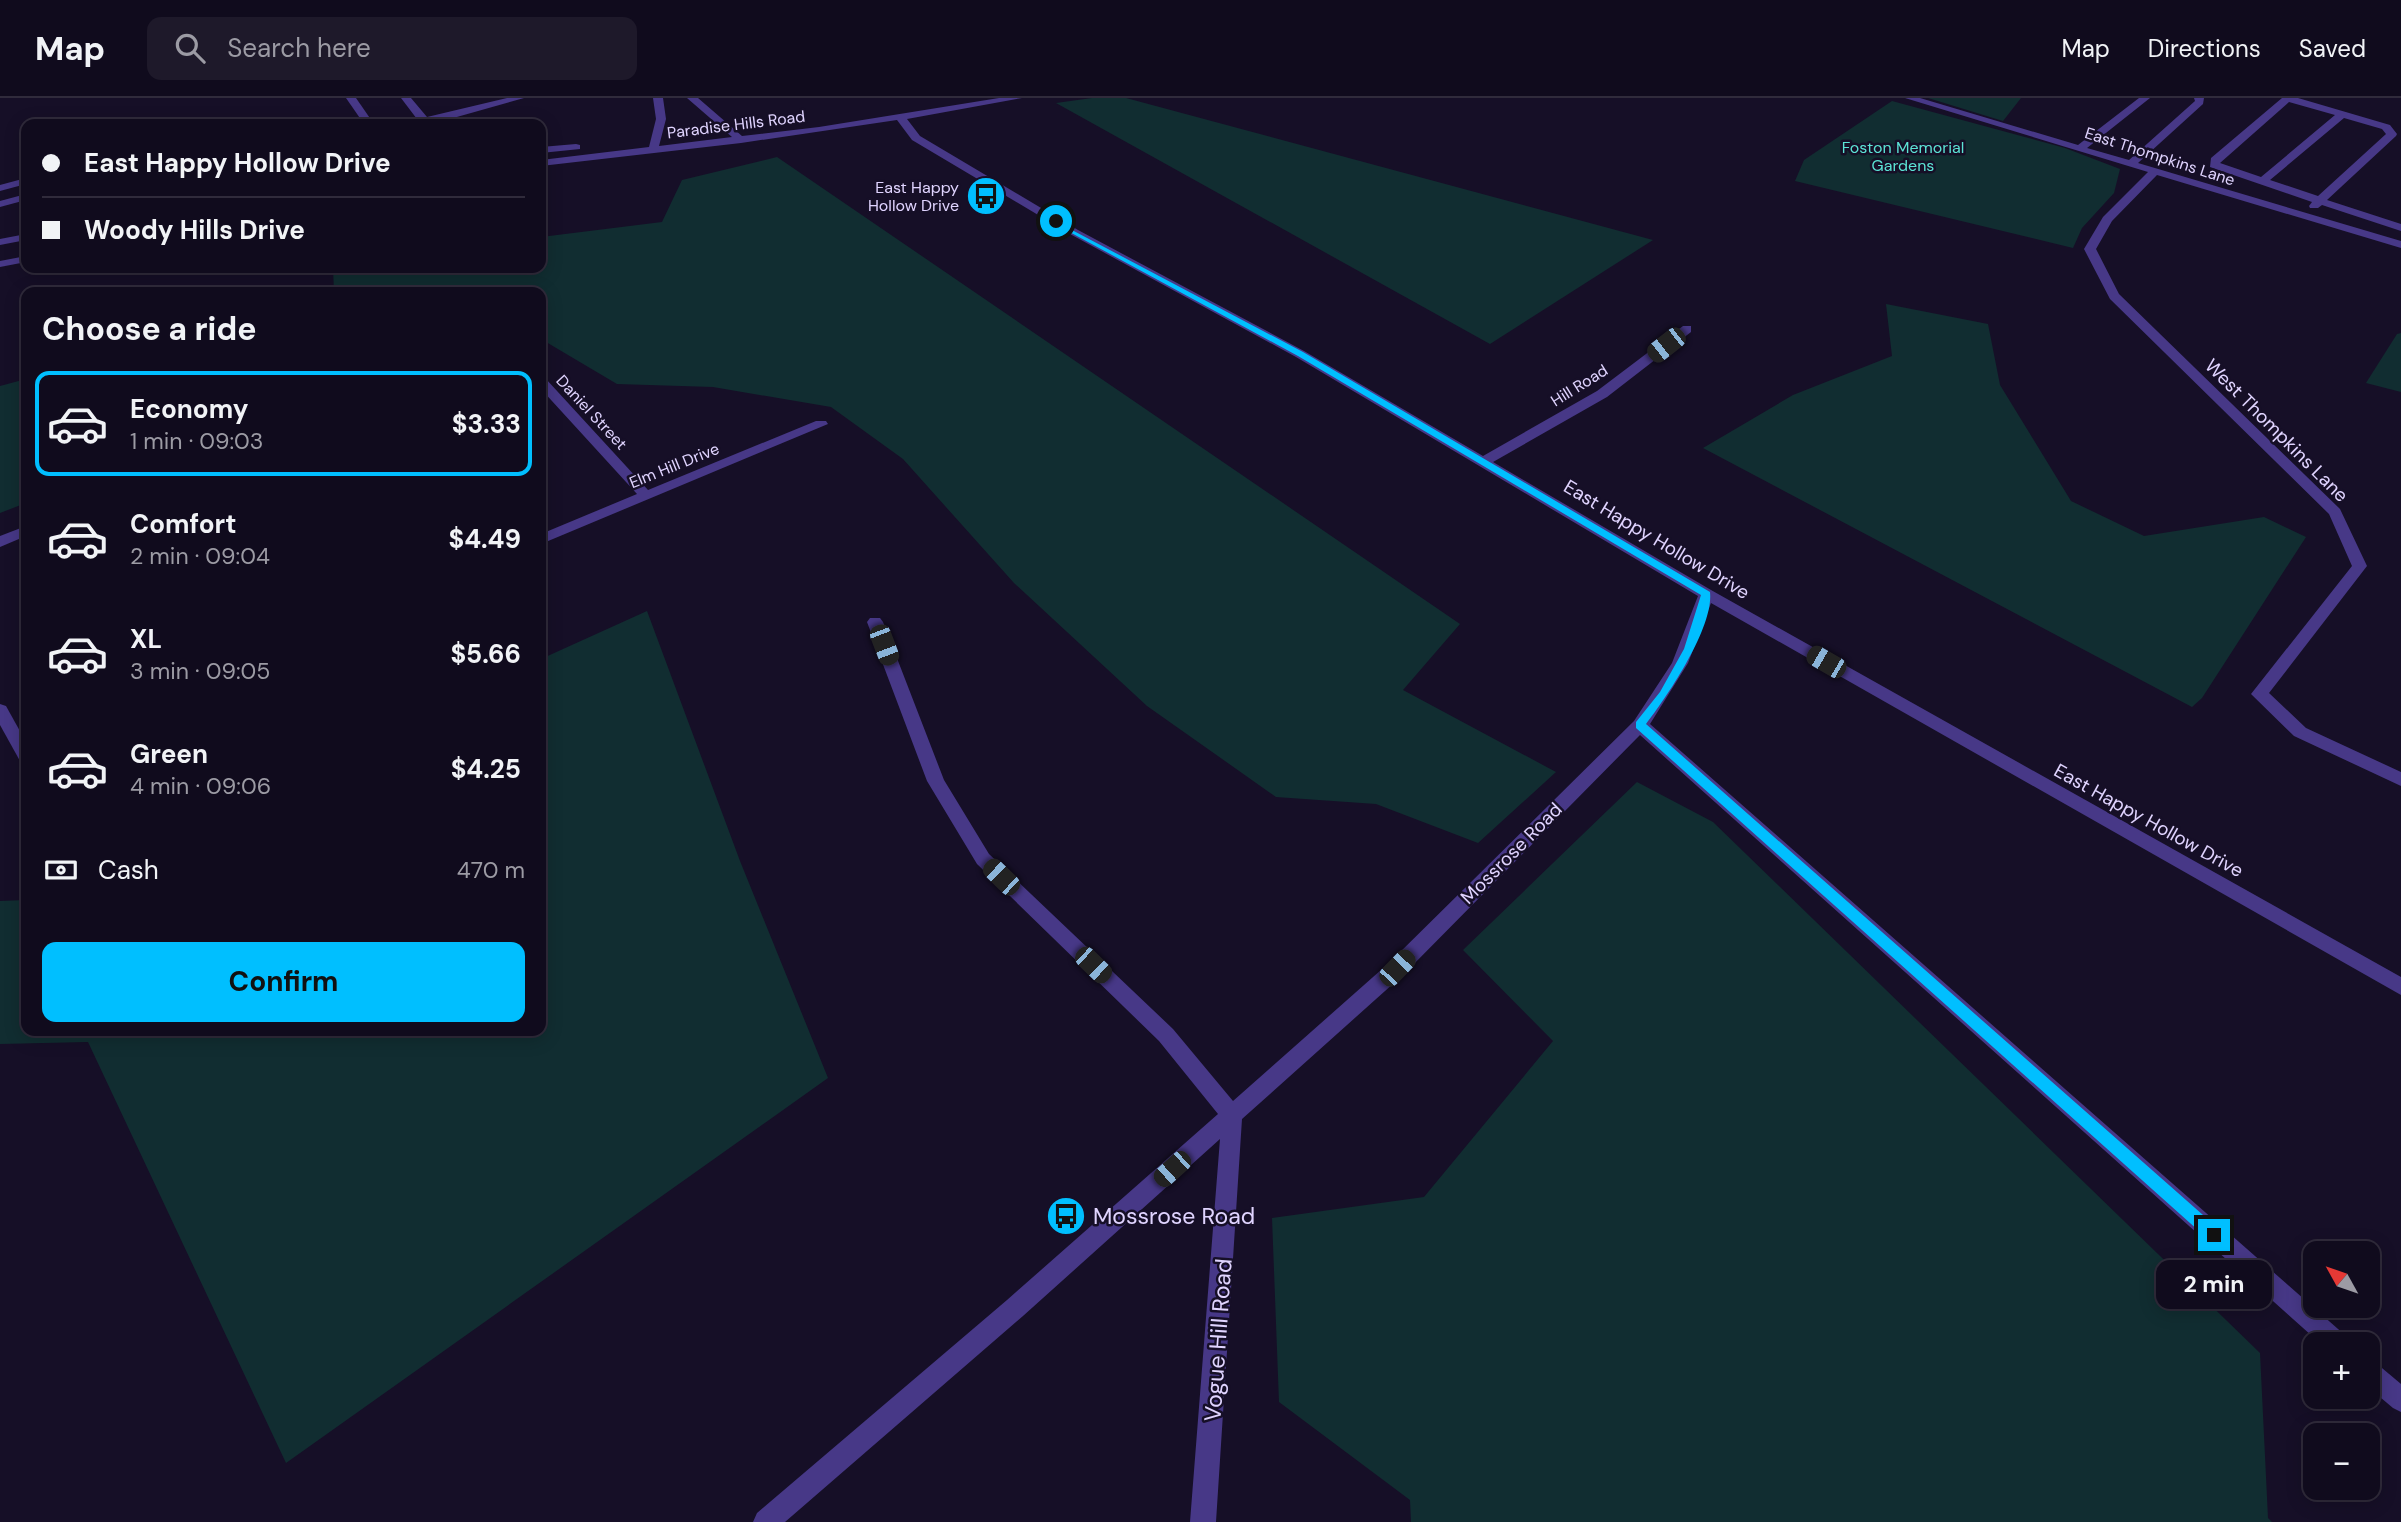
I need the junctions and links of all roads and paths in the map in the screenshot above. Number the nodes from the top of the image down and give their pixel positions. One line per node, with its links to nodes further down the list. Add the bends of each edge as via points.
1 (351, 98): 15 (street)
2 (407, 98): 16 (street)
3 (454, 98): 12 (street)
4 (519, 98): 12 (street)
5 (659, 98): 18 (street, via 661,119)
6 (692, 98): 19 (street)
7 (1017, 98): 14 (street, Paradise Hills Road)
8 (1910, 98): 21 (street, East Thompkins Lane)
9 (2145, 98): 21 (street)
10 (2199, 98): 26 (street, via 2200,102)
11 (2288, 98): 13 (street); 29 (street, via 2215,160 2214,165 2230,173)
12 (465, 111): 17 (street)
13 (2342, 114): 29 (street); 32 (street, via 2386,127 2392,134)
14 (900, 117): 19 (street, Paradise Hills Road); 44 (street, East Happy Hollow Drive, via 916,138 1074,232 1300,354)
15 (366, 119)
16 (422, 119)
17 (438, 119)
18 (656, 138): 20 (street); 23 (street)
19 (741, 140): 23 (street, Paradise Hills Road)
20 (587, 146): 22 (street); 24 (street)
21 (2082, 147): 26 (street, East Thompkins Lane)
22 (546, 150)
23 (653, 150): 24 (street, Paradise Hills Road)
24 (586, 158): 25 (street, Paradise Hills Road)
25 (546, 162)
26 (2132, 164): 27 (street, East Thompkins Lane)
27 (2154, 172): 34 (street, East Thompkins Lane); 54 (street, West Thompkins Lane, via 2107,219 2090,249 2096,261 2115,296 2335,512 2360,566 2259,694 2300,732)
28 (21, 182): 30 (street)
29 (2262, 182): 32 (street)
30 (0, 188)
31 (21, 198): 33 (street)
32 (2322, 199): 34 (street); 35 (street)
33 (0, 204)
34 (2304, 216): 38 (street, East Thompkins Lane)
35 (2401, 228)
36 (21, 238): 37 (street)
37 (0, 242)
38 (2401, 244)
39 (21, 260): 40 (street)
40 (0, 264)
41 (1687, 329): 44 (street, Hill Road, via 1602,394)
42 (546, 387): 45 (street, Daniel Street)
43 (821, 424): 45 (street, Elm Hill Drive)
44 (1484, 461): 49 (street, East Happy Hollow Drive)
45 (646, 496): 47 (street, Elm Hill Drive)
46 (21, 533): 48 (street)
47 (546, 537)
48 (0, 542)
49 (1706, 594): 52 (street, Mossrose Road, via 1689,649); 55 (street, East Happy Hollow Drive)
50 (875, 622): 56 (street, via 936,780 983,859 1166,1035)
51 (0, 710): 53 (street)
52 (1640, 725): 56 (street, Mossrose Road, via 1397,968); 57 (street)
53 (21, 748)
54 (2401, 779)
55 (2401, 987)
56 (1233, 1115): 60 (street, Mossrose Road); 61 (street, Vogue Hill Road)
57 (2324, 1332)
58 (2380, 1382): 59 (street)
59 (2401, 1400)
60 (766, 1522)
61 (1203, 1522)

